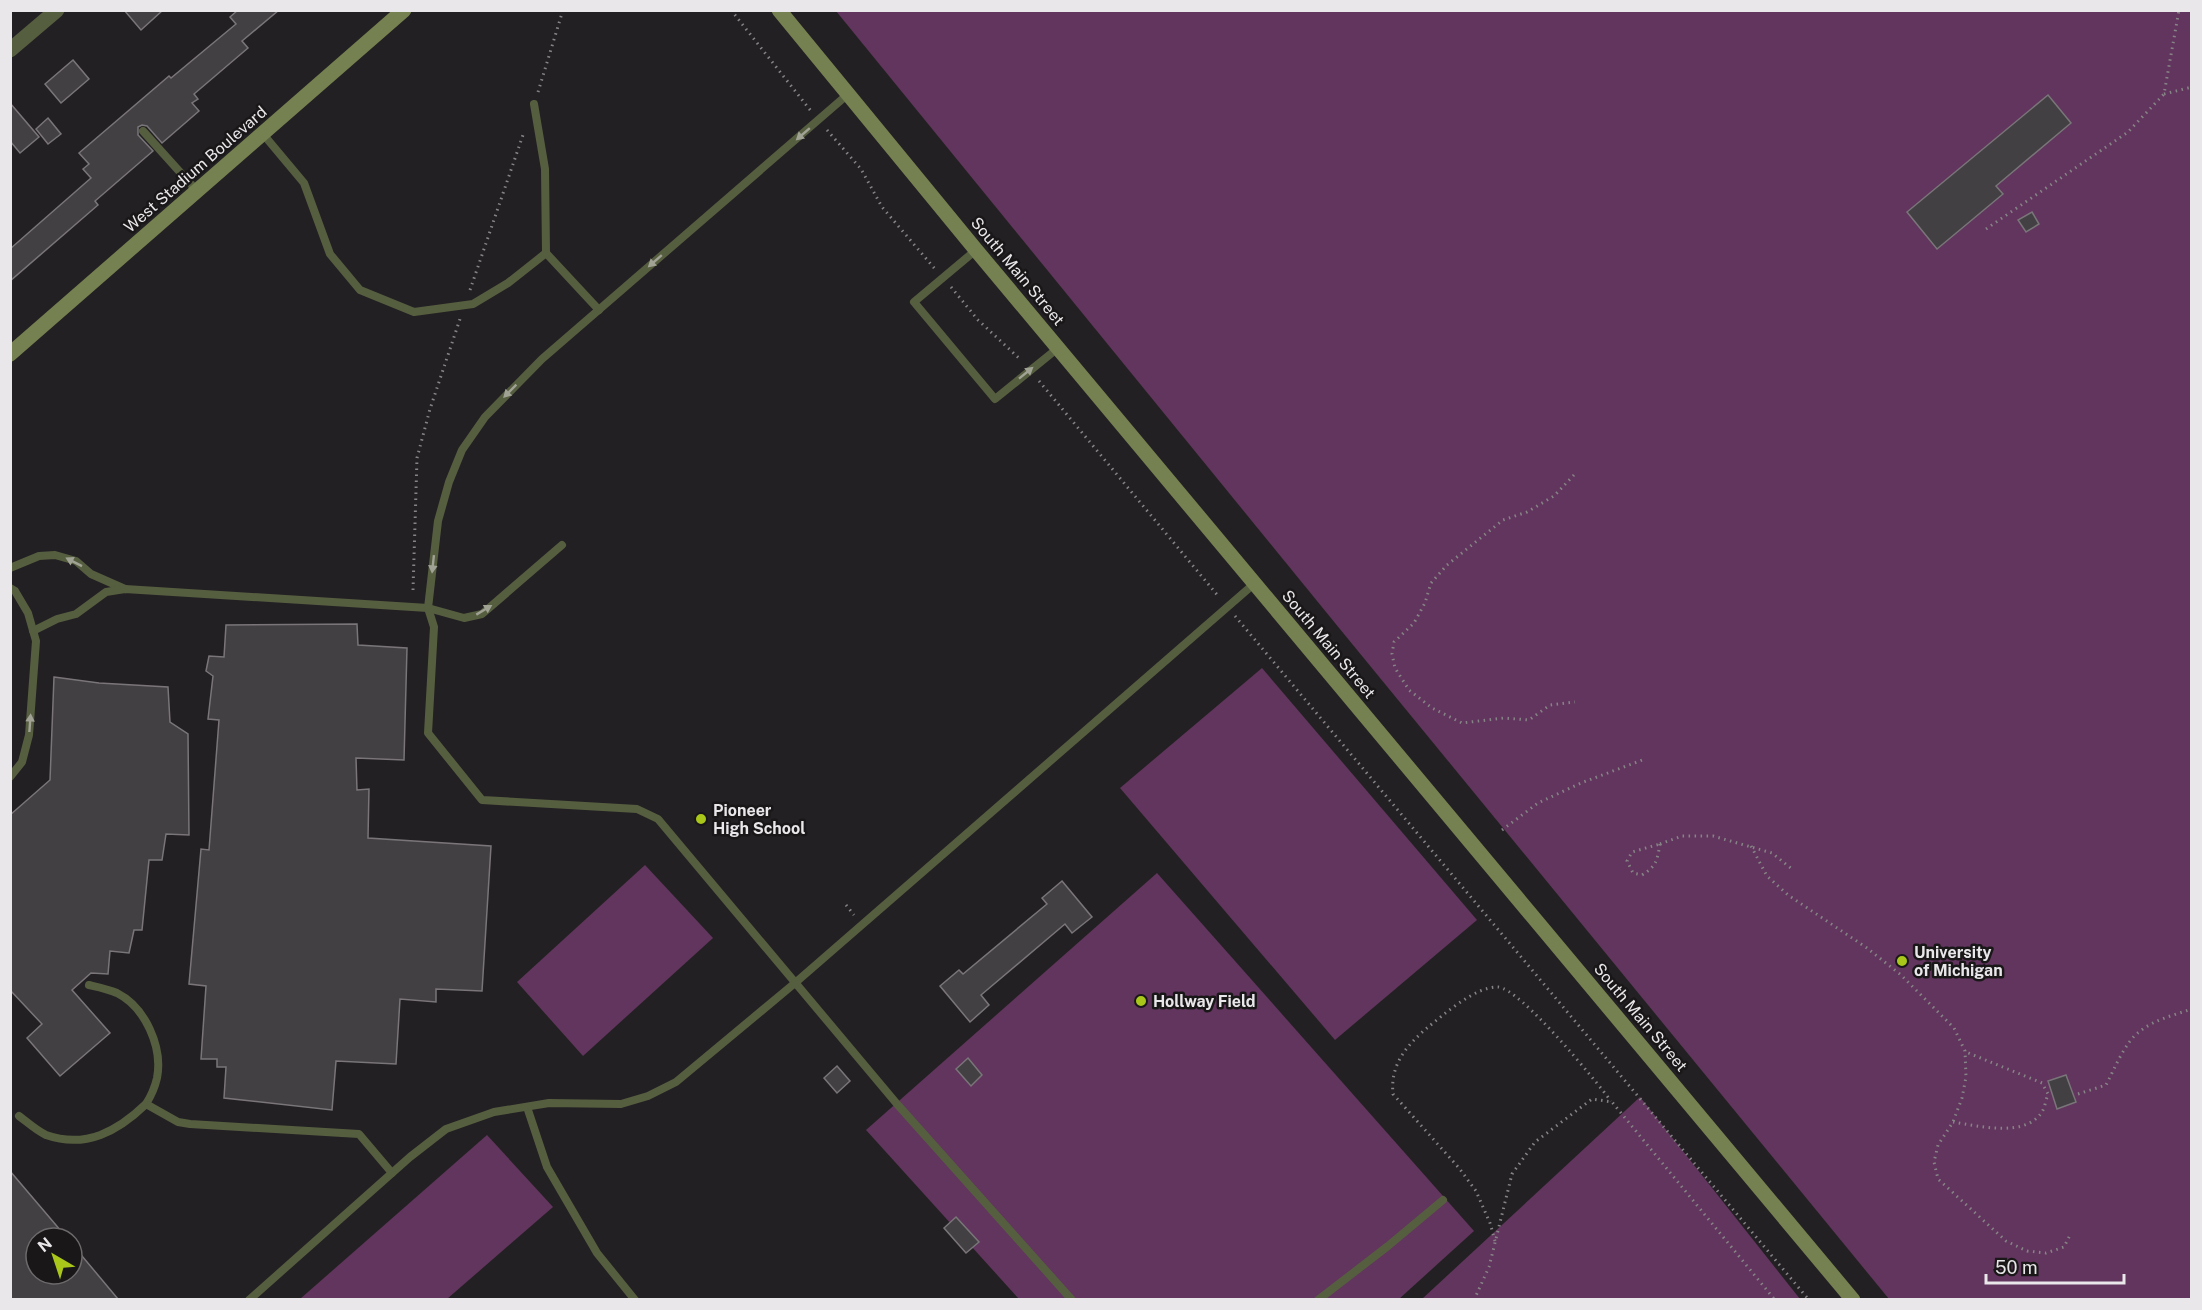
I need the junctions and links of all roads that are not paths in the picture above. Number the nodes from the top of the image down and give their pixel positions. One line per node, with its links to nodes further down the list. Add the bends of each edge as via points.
1 (57, 10): 4 (street)
2 (404, 10): 8 (main road, West Stadium Boulevard)
3 (779, 10): 5 (main road, South Main Street)
4 (10, 50)
5 (847, 95): 10 (main road, South Main Street); 12 (lane, one-way to 12)
6 (534, 104): 11 (lane, via 544,169)
7 (143, 131): 9 (lane)
8 (263, 134): 9 (main road, West Stadium Boulevard); 11 (lane, via 304,183 330,254 360,290 414,312 473,304)
9 (197, 191): 14 (main road, West Stadium Boulevard)
10 (976, 249): 13 (main road, South Main Street); 13 (lane, one-way to 13, via 914,302 995,399)
11 (546, 253): 12 (lane)
12 (599, 310): 20 (lane, one-way to 20, via 484,417 462,450 438,521)
13 (1058, 348): 17 (main road, South Main Street)
14 (10, 354)
15 (562, 545): 20 (lane, one-way to 15, via 465,618 482,614)
16 (10, 568): 19 (lane, one-way to 16, via 91,574 76,561 55,555 39,556)
17 (1255, 583): 23 (lane); 34 (main road, South Main Street)
18 (10, 588): 21 (lane, via 28,613)
19 (125, 589): 20 (lane); 21 (lane, via 106,592 76,614)
20 (428, 608): 23 (lane, via 434,627 428,733 482,800 637,808 658,819)
21 (33, 632): 22 (lane, one-way to 21, via 22,762 29,735 36,641)
22 (10, 777)
23 (795, 983): 26 (lane, via 676,1082 648,1096 621,1104 549,1103); 32 (lane, via 897,1104)
24 (89, 985): 25 (lane, via 124,998 148,1025 159,1062 158,1077)
25 (146, 1104): 27 (lane, via 109,1133 87,1139 44,1134); 28 (lane, via 177,1122 190,1124 359,1134)
26 (527, 1107): 28 (lane, via 494,1112 446,1130); 31 (lane, via 548,1167 597,1253)
27 (19, 1116)
28 (392, 1173): 30 (lane)
29 (1443, 1200): 33 (lane)
30 (249, 1299)
31 (635, 1299)
32 (1072, 1299)
33 (1318, 1299)
34 (1853, 1299)

